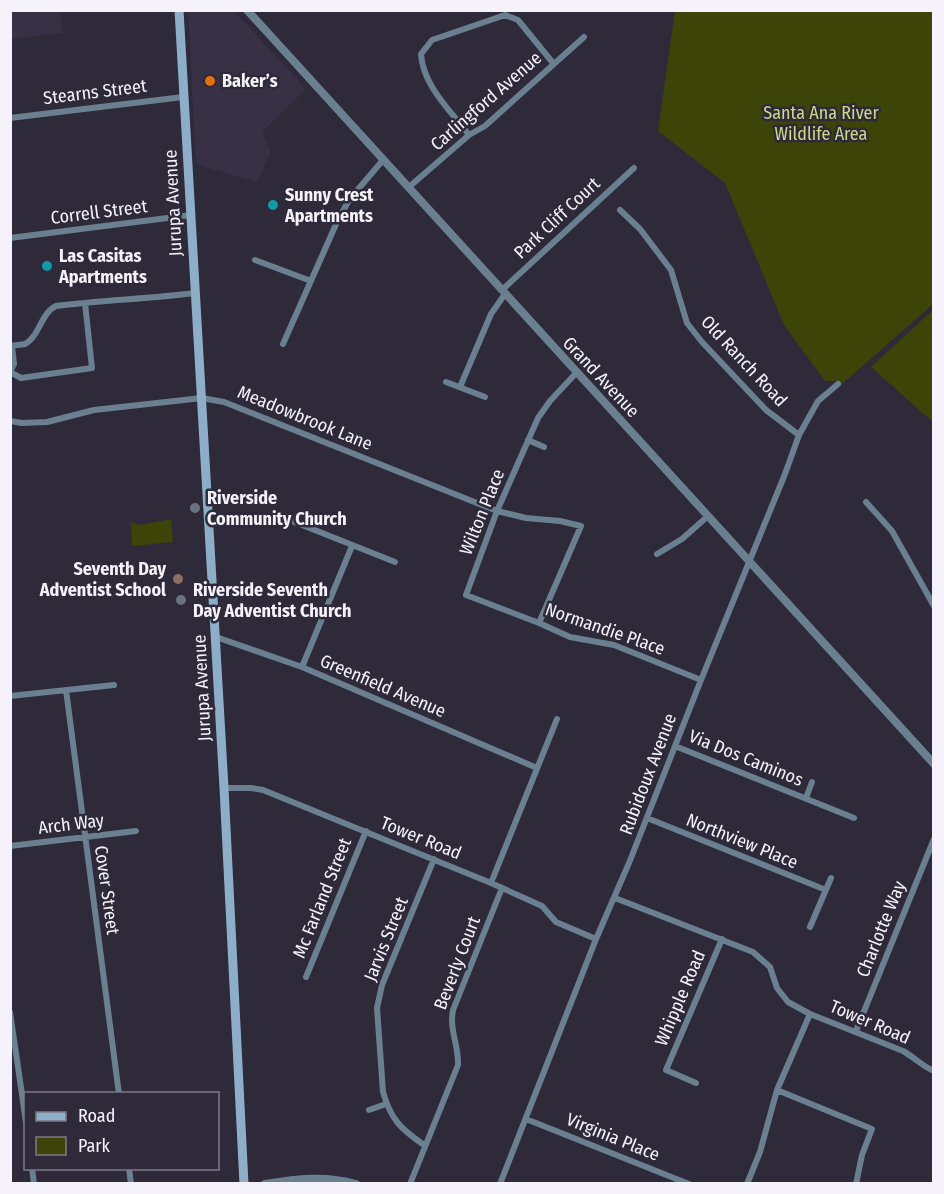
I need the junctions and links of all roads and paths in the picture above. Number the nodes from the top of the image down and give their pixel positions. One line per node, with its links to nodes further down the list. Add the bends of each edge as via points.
1 (179, 10): 5 (main road, Jurupa Avenue)
2 (247, 10): 8 (street, Grand Avenue)
3 (584, 37): 4 (street, Carlingford Avenue)
4 (553, 63): 7 (street, Carlingford Avenue, via 485,126); 7 (street, via 518,20 505,15 432,40 421,54 426,79)
5 (183, 97): 6 (street, Stearns Street); 12 (main road, Jurupa Avenue)
6 (10, 118)
7 (470, 135): 10 (street, Carlingford Avenue)
8 (383, 160): 10 (street, Grand Avenue); 15 (street, via 349,200)
9 (634, 168): 17 (street, Park Cliff Court)
10 (409, 187): 17 (street, Grand Avenue)
11 (620, 210): 29 (street, Old Ranch Road, via 671,270 687,323 702,342 766,410)
12 (191, 216): 13 (street, Correll Street); 16 (main road, Jurupa Avenue)
13 (10, 238)
14 (255, 260): 15 (street)
15 (311, 281): 19 (street)
16 (195, 292): 18 (street); 27 (main road, Jurupa Avenue)
17 (503, 292): 22 (street, Grand Avenue); 25 (street, Park Cliff Court)
18 (85, 303): 20 (street, via 50,309 30,340); 21 (street, via 93,368 21,378)
19 (283, 344)
20 (11, 346): 21 (street, via 14,364)
21 (10, 372)
22 (577, 372): 30 (street, Wilton Place, via 537,418); 34 (street, Grand Avenue)
23 (446, 382): 25 (street)
24 (838, 384): 29 (street, Rubidoux Avenue, via 818,401)
25 (460, 387): 26 (street)
26 (485, 396)
27 (202, 398): 28 (street, Meadowbrook Lane, via 94,410 47,422); 33 (street, Meadowbrook Lane, via 224,402); 43 (main road, Jurupa Avenue)
28 (10, 421)
29 (799, 435): 39 (street, Rubidoux Avenue)
30 (528, 440): 31 (street); 33 (street, Wilton Place)
31 (544, 447)
32 (867, 502): 41 (street, via 892,531)
33 (497, 511): 40 (street, Wilton Place); 42 (street, Meadowbrook Lane, via 580,526)
34 (708, 516): 37 (street); 39 (street, Grand Avenue)
35 (287, 519): 36 (street)
36 (352, 546): 38 (street); 44 (street)
37 (657, 554)
38 (395, 562)
39 (749, 562): 45 (street, Rubidoux Avenue); 51 (street, Grand Avenue)
40 (466, 595): 42 (street, Normandie Place)
41 (933, 606)
42 (539, 623): 45 (street, Normandie Place, via 570,637 614,645)
43 (216, 638): 44 (street, Greenfield Avenue); 54 (main road, Jurupa Avenue)
44 (302, 668): 52 (street, Greenfield Avenue)
45 (701, 680): 50 (street, Rubidoux Avenue)
46 (114, 685): 47 (street)
47 (66, 690): 48 (street); 60 (street, Cover Street)
48 (10, 696)
49 (557, 719): 52 (street)
50 (675, 746): 55 (street, Via Dos Caminos); 56 (street, Rubidoux Avenue)
51 (933, 764)
52 (537, 768): 65 (street)
53 (812, 782): 55 (street, Via Dos Caminos)
54 (224, 788): 59 (street, Tower Road, via 263,790); 85 (main road, Jurupa Avenue)
55 (806, 798): 57 (street, Via Dos Caminos)
56 (647, 818): 67 (street, Northview Place); 68 (street, Rubidoux Avenue)
57 (854, 818)
58 (136, 831): 60 (street, Arch Way)
59 (366, 831): 63 (street, Tower Road); 72 (street, Mc Farland Street)
60 (85, 837): 62 (street, Arch Way); 79 (street, Cover Street)
61 (933, 839): 75 (street, Charlotte Way)
62 (10, 846)
63 (434, 859): 65 (street, Tower Road); 80 (street, Jarvis Street, via 382,985 377,1008)
64 (831, 878): 67 (street)
65 (491, 883): 66 (street, Tower Road)
66 (502, 888): 70 (street, Tower Road, via 542,906 556,922); 84 (street, Beverly Court, via 453,1010 451,1030 458,1065)
67 (826, 890): 69 (street)
68 (615, 898): 70 (street, Rubidoux Avenue); 71 (street, Tower Road)
69 (810, 927)
70 (596, 939): 83 (street, Rubidoux Avenue)
71 (722, 939): 74 (street, Tower Road, via 753,952 770,967 777,988 788,1002); 77 (street, Whipple Road, via 666,1070)
72 (306, 977)
73 (10, 1012): 81 (street)
74 (810, 1014): 75 (street, Tower Road); 78 (street)
75 (856, 1031): 76 (street, Tower Road, via 913,1056)
76 (933, 1071)
77 (696, 1083)
78 (777, 1090): 91 (street); 92 (street, via 872,1129)
79 (119, 1092)
80 (386, 1104): 82 (street); 84 (street, Jarvis Street, via 396,1122)
81 (24, 1108)
82 (369, 1110)
83 (526, 1119): 89 (street, Rubidoux Avenue); 90 (street, Virginia Place)
84 (424, 1145): 88 (street, Beverly Court)
85 (244, 1184)
86 (265, 1184): 87 (street, via 312,1178)
87 (356, 1184)
88 (410, 1184)
89 (500, 1184)
90 (689, 1184)
91 (747, 1184)
92 (856, 1184)

